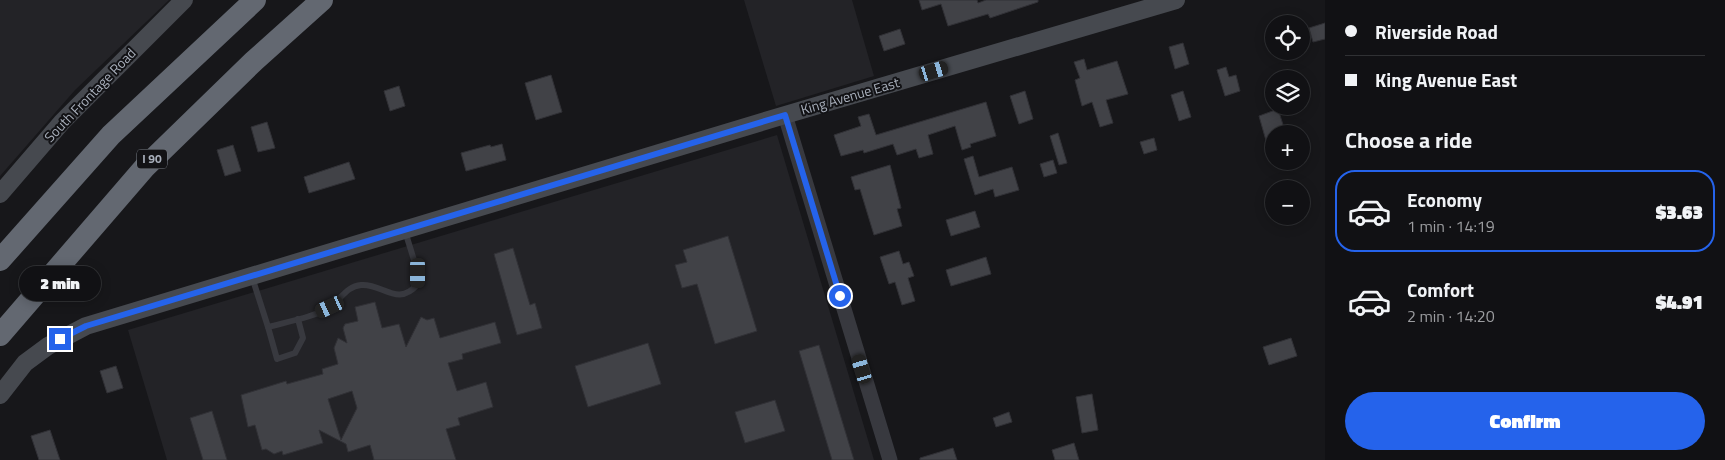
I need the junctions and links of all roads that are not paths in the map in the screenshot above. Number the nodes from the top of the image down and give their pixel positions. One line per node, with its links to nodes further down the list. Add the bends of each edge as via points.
1 (184, 0): 6 (main road, South Frontage Road, via 62,122)
2 (255, 0): 8 (highway, via 111,135)
3 (322, 0): 12 (highway, I 90, via 145,167)
4 (1176, 0): 5 (main road, King Avenue East)
5 (785, 115): 7 (main road, King Avenue East); 14 (street)
6 (0, 194)
7 (404, 230): 9 (main road, King Avenue East); 10 (lane, via 418,273 418,284 412,291 393,295 361,285 345,291 330,307)
8 (0, 260)
9 (252, 276): 11 (lane); 13 (main road, King Avenue East, via 86,326 48,346 25,363)
10 (298, 319): 11 (lane); 11 (lane, via 303,338 295,353 277,359)
11 (268, 328)
12 (0, 335)
13 (0, 395)
14 (890, 460)

